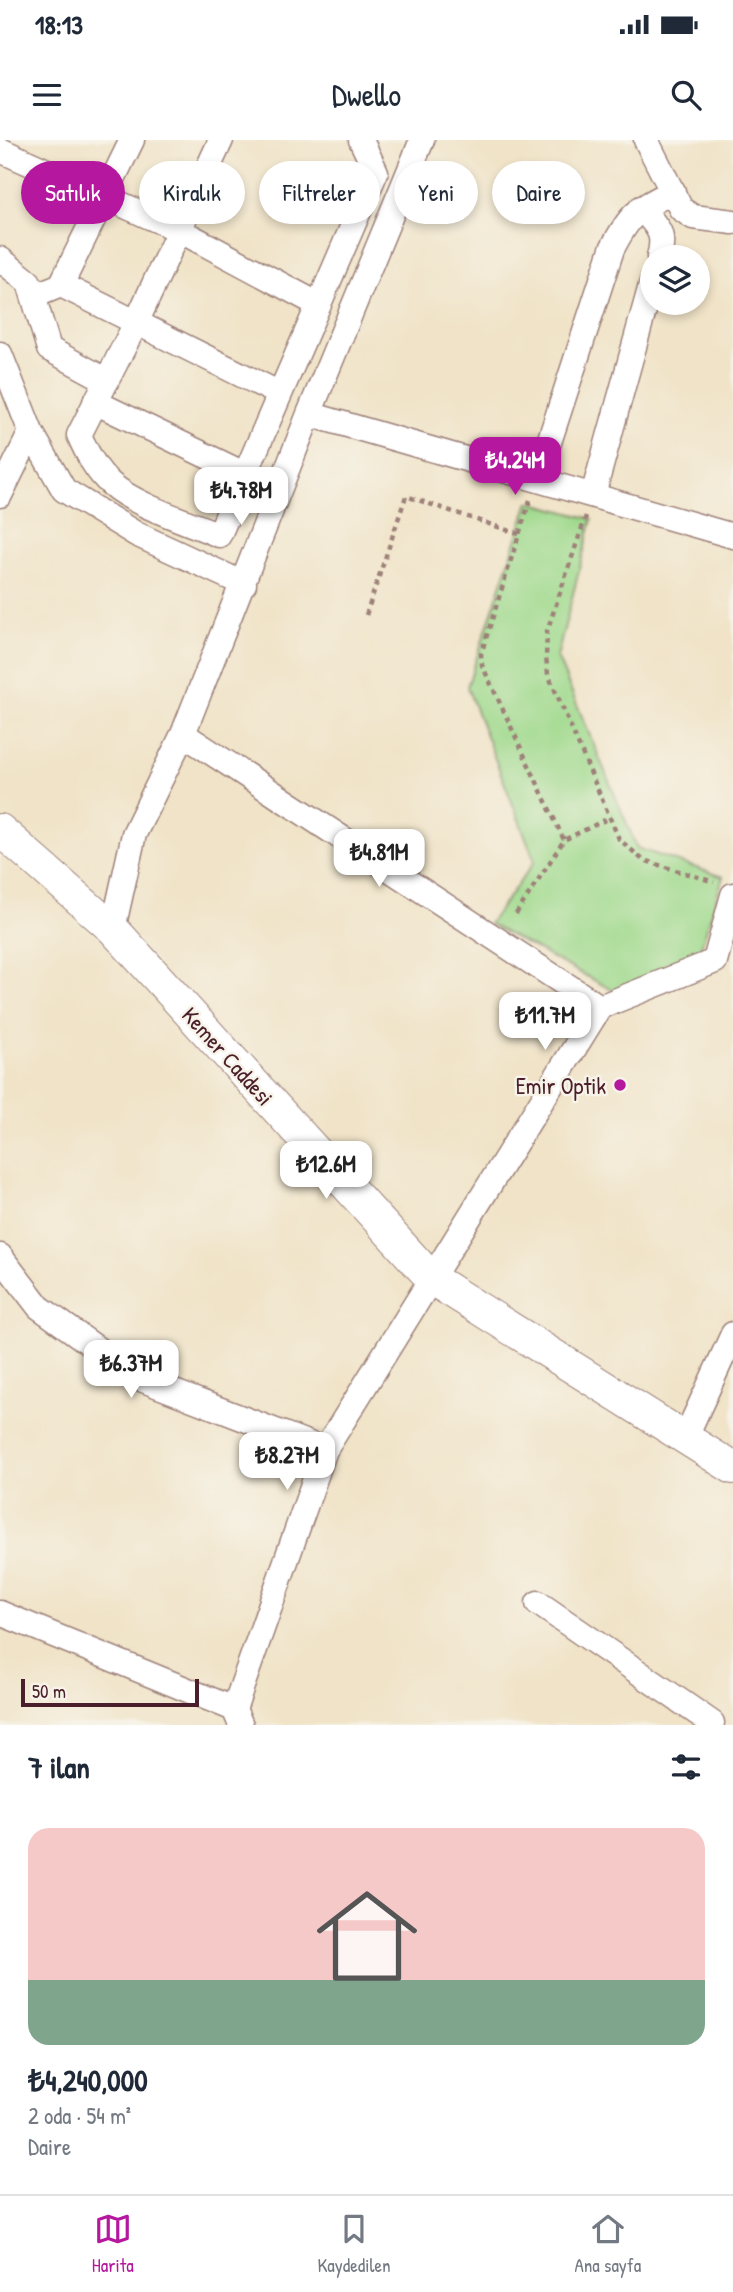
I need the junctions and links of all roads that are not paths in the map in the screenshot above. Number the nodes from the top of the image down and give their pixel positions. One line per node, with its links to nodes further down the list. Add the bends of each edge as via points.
1 (132, 140): 8 (street)
2 (221, 140): 14 (street)
3 (361, 140): 19 (street, via 376,172)
4 (422, 140): 25 (street)
5 (646, 140): 9 (street)
6 (0, 150): 7 (street)
7 (25, 161)
8 (121, 161)
9 (673, 191): 11 (street); 12 (street, via 681,209 694,217)
10 (125, 205): 14 (street)
11 (640, 208): 15 (street, via 659,230); 28 (street, via 626,222 612,249)
12 (733, 222)
13 (90, 224): 17 (street)
14 (179, 230): 19 (street); 21 (street)
15 (662, 245)
16 (0, 259): 18 (street, via 29,282)
17 (61, 285): 18 (street); 21 (street)
18 (34, 296): 23 (street, via 49,349)
19 (319, 305): 24 (street)
20 (643, 315): 30 (street)
21 (136, 323): 23 (street); 24 (street)
22 (0, 354): 26 (street)
23 (100, 391): 27 (street); 27 (street, via 79,435 91,460 112,485 139,501 219,535)
24 (280, 394): 27 (street)
25 (309, 414): 28 (street); 32 (street)
26 (31, 432): 29 (street); 32 (street, via 64,490 136,534)
27 (246, 475)
28 (537, 479): 30 (street)
29 (0, 495)
30 (593, 495): 31 (street)
31 (733, 536)
32 (244, 584): 33 (street)
33 (183, 734): 36 (street, via 134,834); 38 (street)
34 (0, 830): 36 (main road, Kemer Caddesi)
35 (727, 890): 37 (street)
36 (113, 929): 40 (main road, Kemer Caddesi)
37 (724, 965): 38 (street)
38 (600, 1007): 40 (street)
39 (0, 1256): 43 (street, via 39,1307 138,1378)
40 (432, 1279): 42 (main road, Kemer Caddesi); 43 (street)
41 (733, 1334): 42 (street)
42 (685, 1438): 44 (main road, Kemer Caddesi)
43 (326, 1450): 47 (street)
44 (733, 1468)
45 (538, 1603): 48 (street)
46 (0, 1613): 47 (street)
47 (238, 1717)
48 (710, 1725)

